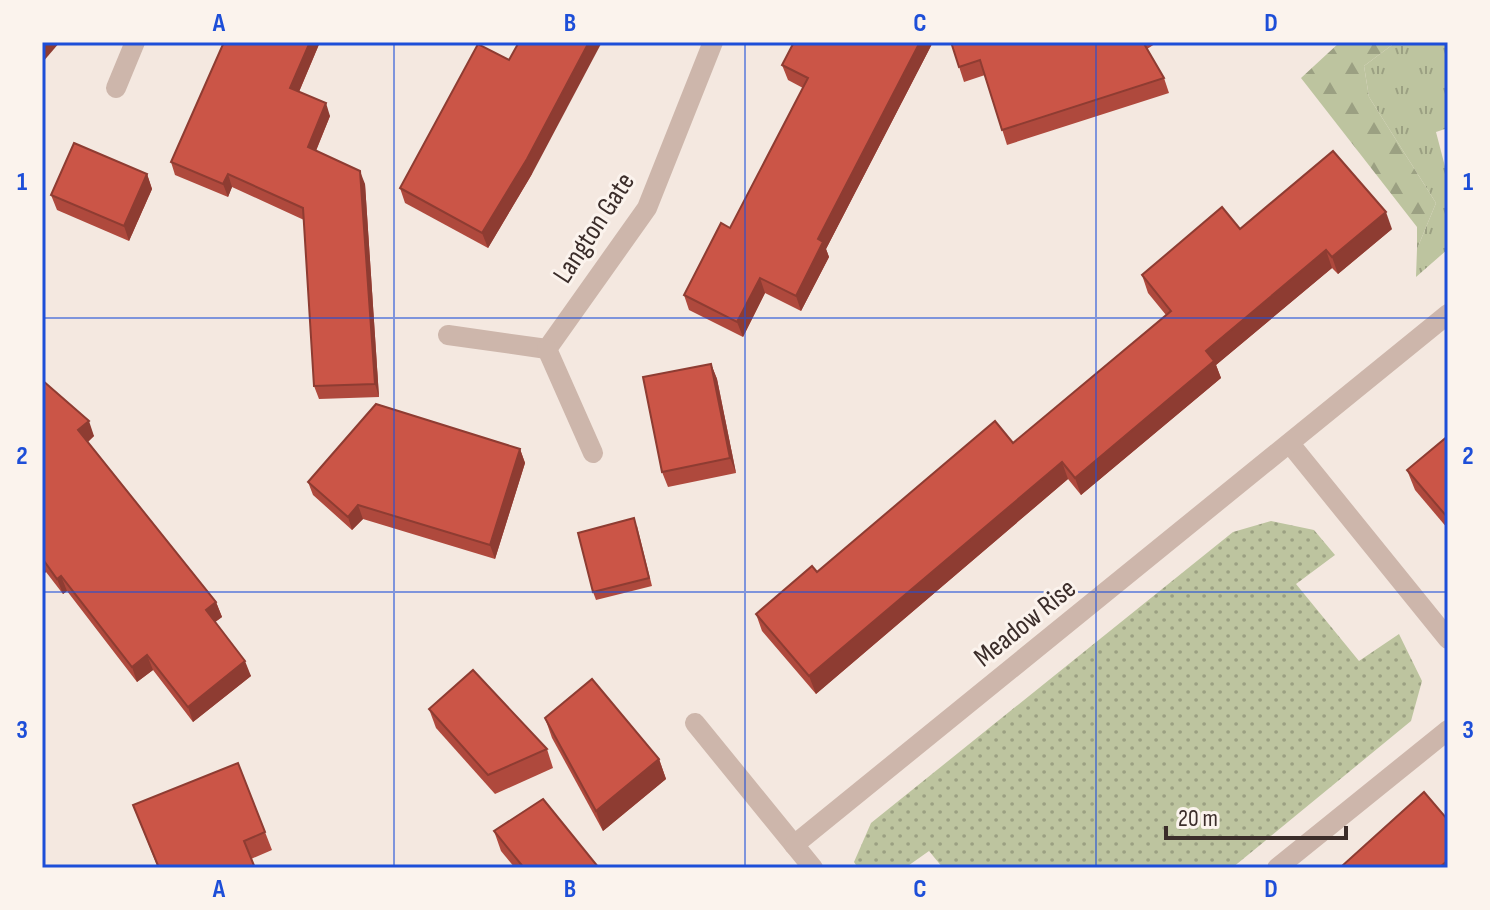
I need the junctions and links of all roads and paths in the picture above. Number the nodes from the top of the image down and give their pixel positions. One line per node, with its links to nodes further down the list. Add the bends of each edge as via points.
1 (135, 42): 3 (street)
2 (713, 42): 6 (street, Langton Gate, via 647,208)
3 (116, 88)
4 (1448, 314): 7 (street, Meadow Rise)
5 (448, 335): 6 (street)
6 (547, 349): 8 (street)
7 (1291, 445): 9 (street); 12 (street, Meadow Rise)
8 (593, 453)
9 (1448, 639)
10 (695, 723): 12 (street)
11 (1448, 730): 14 (street)
12 (794, 845): 13 (street)
13 (813, 868)
14 (1277, 868)

